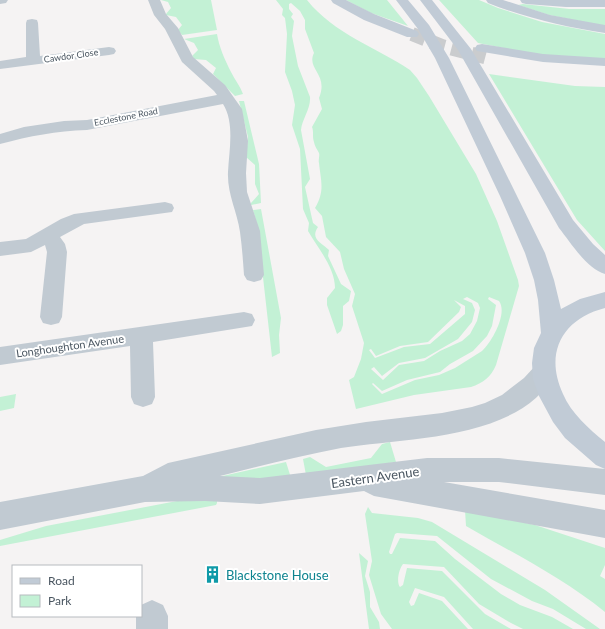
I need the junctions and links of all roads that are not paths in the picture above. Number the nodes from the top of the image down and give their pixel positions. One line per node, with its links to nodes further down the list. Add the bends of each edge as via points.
1 (154, 0): 17 (street, via 186,59 216,84)
2 (337, 0): 10 (main road, via 386,24)
3 (402, 0): 10 (main road)
4 (426, 0): 12 (main road, via 454,35)
5 (492, 0): 9 (main road, via 540,16)
6 (526, 0): 7 (main road, via 547,3)
7 (605, 3)
8 (32, 23): 13 (street, Cawdor Close)
9 (605, 30)
10 (415, 31): 27 (main road, via 442,58 509,196 535,253 547,290)
11 (109, 51): 13 (street, Cawdor Close)
12 (482, 58): 14 (main road, via 519,55 580,62); 16 (main road); 22 (main road, via 566,224)
13 (33, 61): 15 (street, Cawdor Close)
14 (605, 62)
15 (0, 66)
16 (595, 75)
17 (228, 98): 18 (street, Ecclestone Road, via 117,120 30,131); 23 (street, via 234,109 240,137 238,192 250,232)
18 (0, 139)
19 (165, 208): 20 (street, via 81,218)
20 (48, 235): 21 (street, via 28,245); 25 (street, via 54,243 56,252)
21 (0, 249)
22 (605, 267)
23 (254, 275)
24 (605, 300): 27 (main road, via 588,304 572,312)
25 (51, 317)
26 (244, 320): 28 (street, Longhoughton Avenue)
27 (552, 331): 30 (main road, via 544,359)
28 (141, 335): 29 (street, Longhoughton Avenue); 31 (street, Longhoughton Avenue)
29 (0, 356)
30 (544, 372): 32 (main road, via 552,398 566,421 579,436); 35 (street, Eastern Avenue, via 536,383 519,397 498,409 473,418 293,446 168,476)
31 (143, 397)
32 (605, 457)
33 (355, 479): 34 (street, Eastern Avenue, via 427,470 483,469); 35 (street, Eastern Avenue, via 260,492 205,488); 37 (street)
34 (605, 482)
35 (144, 489): 36 (street, Eastern Avenue)
36 (0, 516)
37 (605, 524)

